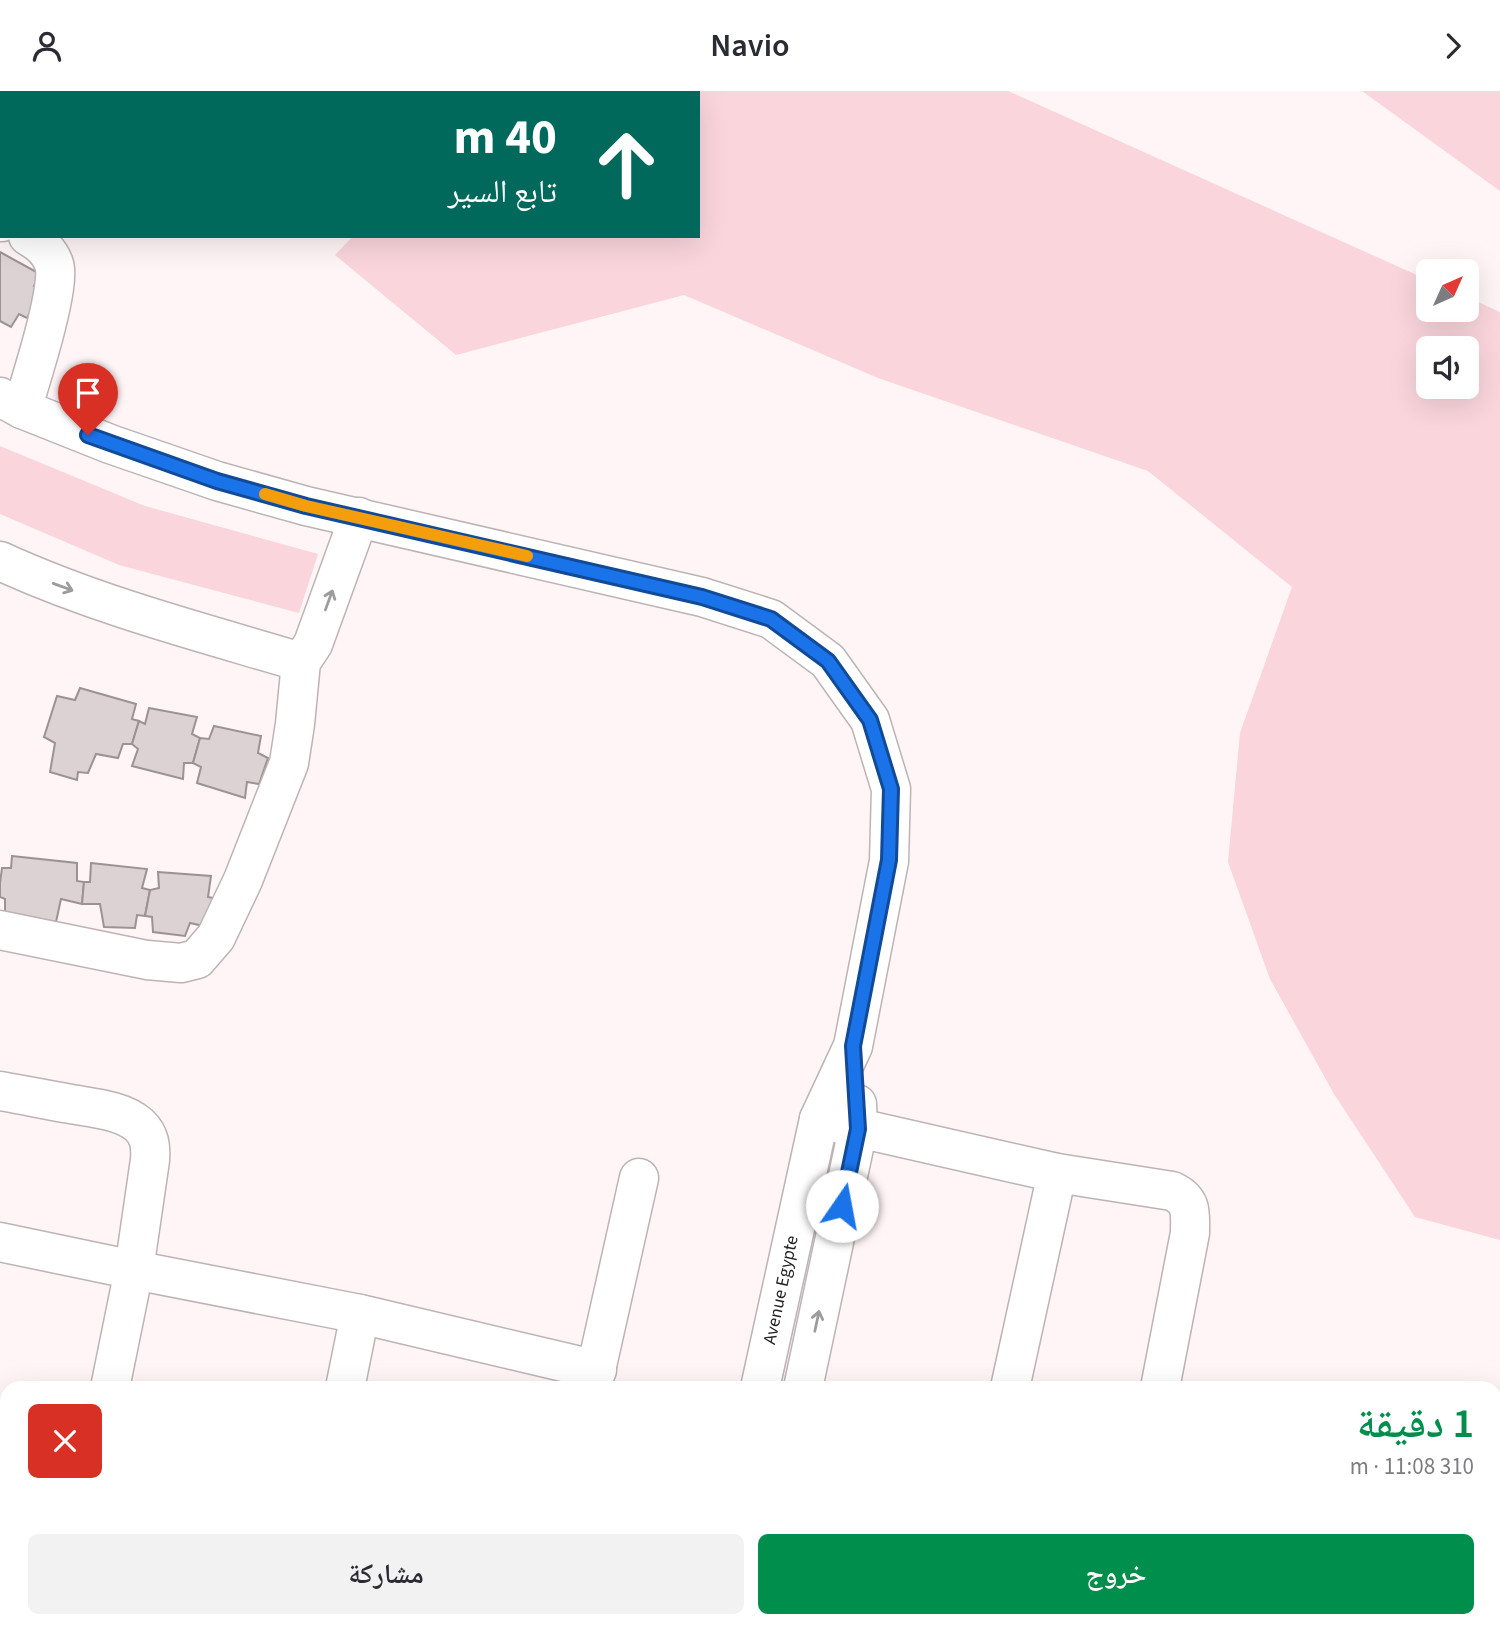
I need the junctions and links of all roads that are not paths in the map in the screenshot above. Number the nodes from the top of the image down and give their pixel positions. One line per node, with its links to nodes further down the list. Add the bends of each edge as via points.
1 (32, 238): 2 (street, via 47,250 56,266 53,299)
2 (11, 403): 3 (street, via 217,481)
3 (359, 517): 5 (street, one-way to 3, via 313,644); 7 (street, via 702,597 771,619 828,661 870,720 891,789 889,860)
4 (0, 561): 5 (street, one-way to 5, via 111,604)
5 (301, 662): 6 (street, via 289,764 243,880 216,937 197,959 181,963 148,960)
6 (0, 930)
7 (853, 1046): 9 (street, Avenue Egypte); 10 (street)
8 (0, 1091): 14 (street, via 108,1111 141,1126 151,1146)
9 (819, 1119): 10 (street); 19 (street, Avenue Egypte)
10 (858, 1129): 11 (street); 20 (street, one-way to 10)
11 (1057, 1173): 21 (street); 22 (street, via 1172,1191 1188,1204 1190,1233)
12 (639, 1178): 16 (street)
13 (0, 1242): 14 (street)
14 (134, 1270): 15 (street); 17 (street)
15 (360, 1314): 16 (street); 18 (street)
16 (595, 1379)
17 (111, 1381)
18 (346, 1381)
19 (762, 1381)
20 (804, 1381)
21 (1012, 1381)
22 (1161, 1381)

